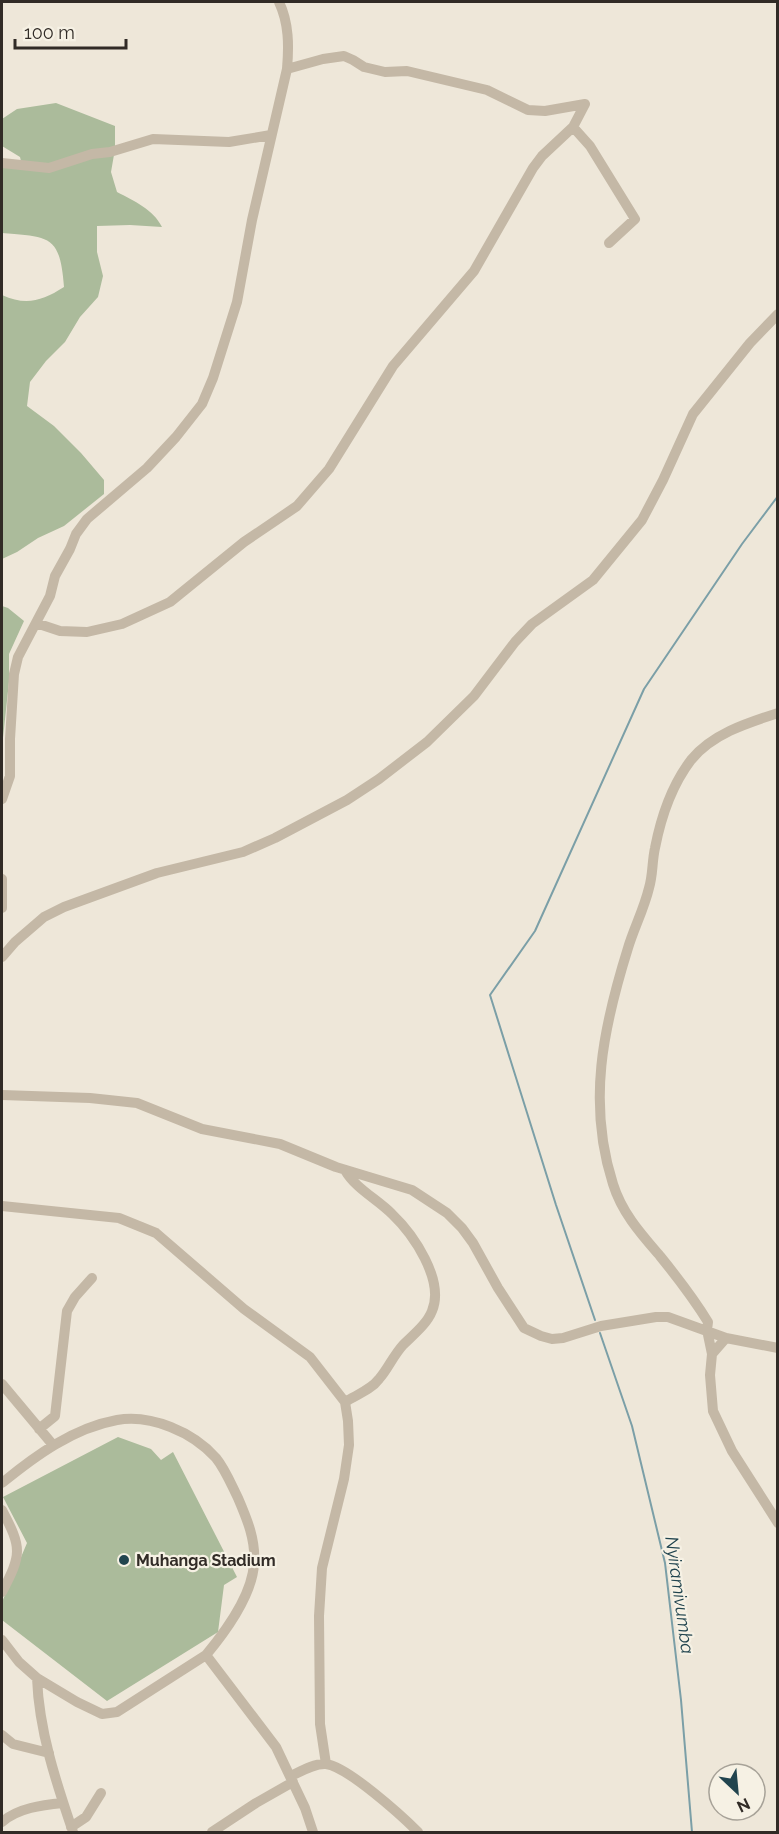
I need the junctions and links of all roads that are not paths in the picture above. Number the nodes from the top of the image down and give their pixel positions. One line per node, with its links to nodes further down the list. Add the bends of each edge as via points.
1 (279, 2): 2 (street, via 288,36)
2 (287, 69): 3 (street, via 344,56 385,72 407,71 487,90 528,110 585,104); 4 (street)
3 (573, 127): 6 (street, via 635,219); 8 (street, via 538,161 474,271 393,366 329,470 297,506 244,542 170,602 122,624 87,632 60,631)
4 (271, 135): 5 (street, via 229,142 153,139 49,168); 8 (street, via 237,302 221,358 202,404 147,468 81,526)
5 (2, 163)
6 (609, 243)
7 (777, 314): 13 (street, via 693,414 642,520 592,580 532,624 474,696 427,742 347,800 275,838 243,852 157,873 64,907 44,917)
8 (36, 622): 10 (street, via 14,674 10,776)
9 (777, 713): 18 (street, via 704,746 683,771 659,830 645,904 612,1002 600,1071 601,1134 617,1195 623,1209 705,1316)
10 (2, 799)
11 (2, 879): 12 (street)
12 (2, 908)
13 (2, 957)
14 (2, 1095): 15 (street, via 137,1103 202,1129 291,1147)
15 (345, 1170): 18 (street, via 412,1190 447,1213 473,1243 524,1328 534,1334 563,1338 601,1326 656,1317 680,1320); 23 (street, via 393,1215 417,1245 436,1292 428,1318 398,1350 381,1377)
16 (2, 1206): 23 (street, via 119,1218 156,1233 244,1309 310,1357)
17 (92, 1278): 24 (street, via 67,1311 55,1416)
18 (707, 1330): 19 (street); 21 (street)
19 (726, 1338): 20 (street); 21 (street)
20 (777, 1348)
21 (712, 1354): 28 (street, via 712,1411)
22 (2, 1384): 24 (street)
23 (345, 1402): 35 (street, via 349,1445 322,1568 319,1616 320,1724)
24 (39, 1429): 25 (street)
25 (53, 1445): 26 (street); 31 (street, via 98,1425 136,1420 164,1425 193,1438 216,1458 247,1519 254,1564 237,1613)
26 (2, 1483)
27 (2, 1510): 29 (street, via 18,1548)
28 (777, 1523)
29 (2, 1592)
30 (4, 1647): 32 (street)
31 (206, 1655): 32 (street, via 109,1714 77,1702); 36 (street, via 269,1738)
32 (37, 1678): 34 (street, via 38,1704)
33 (2, 1735): 34 (street, via 13,1744)
34 (49, 1753): 38 (street)
35 (326, 1764): 36 (street, via 310,1767); 43 (street, via 369,1790)
36 (292, 1779): 41 (street); 42 (street)
37 (101, 1793): 40 (street)
38 (63, 1803): 39 (street); 40 (street)
39 (3, 1817)
40 (72, 1830)
41 (212, 1833)
42 (313, 1833)
43 (417, 1833)

